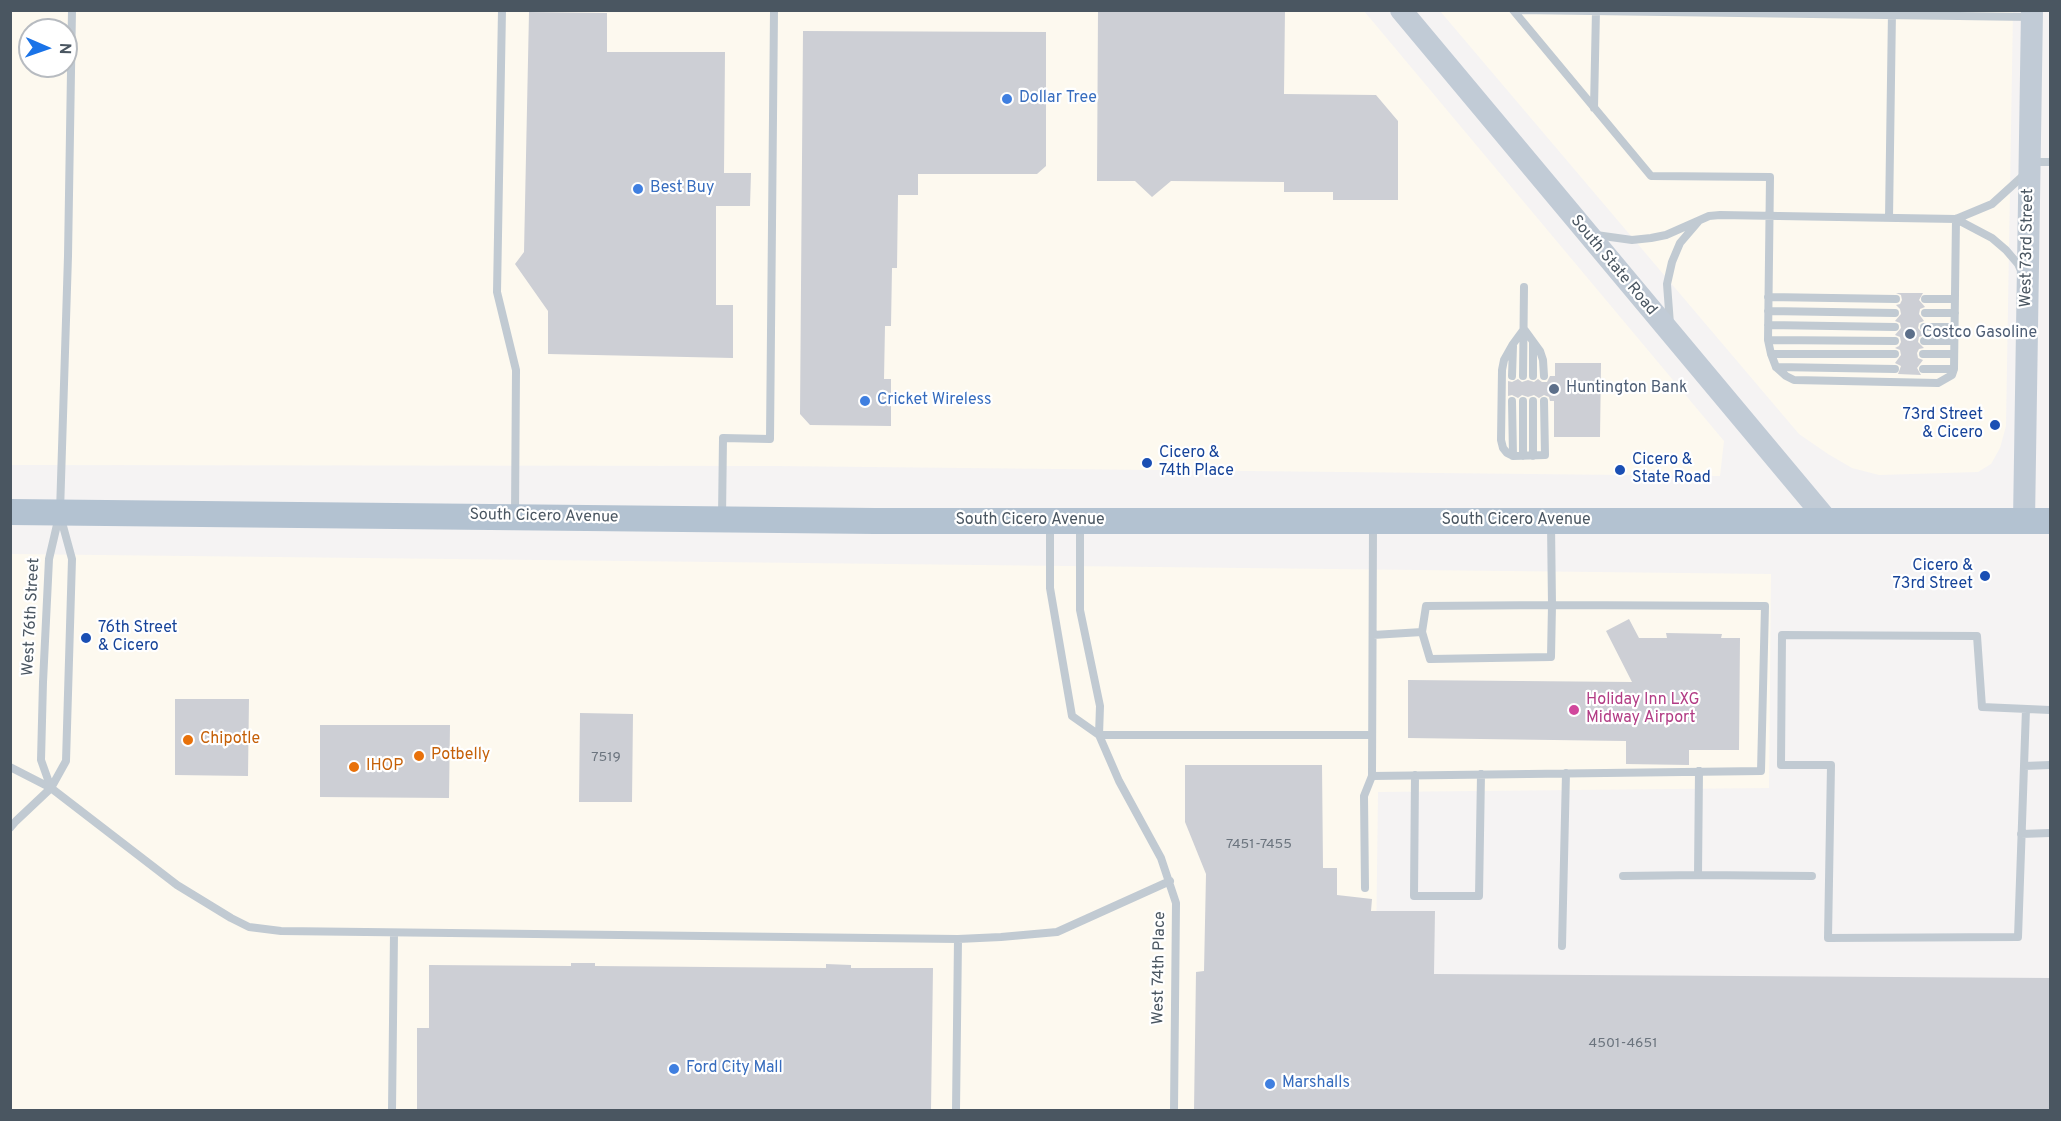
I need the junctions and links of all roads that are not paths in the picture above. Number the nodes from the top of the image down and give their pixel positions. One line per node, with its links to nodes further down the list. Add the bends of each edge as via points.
1 (72, 10): 59 (lane)
2 (502, 10): 60 (lane, via 497,292 516,370)
3 (774, 10): 61 (lane, via 770,439 723,438)
4 (1401, 10): 16 (street, South State Road)
5 (1513, 10): 10 (lane)
6 (1518, 10): 7 (lane)
7 (1596, 11): 8 (lane); 10 (lane)
8 (1892, 13): 9 (lane); 13 (lane)
9 (2032, 14): 11 (street, West 73rd Street)
10 (1594, 108): 12 (lane, via 1650,176 1770,177)
11 (2036, 164): 14 (lane, via 1992,204); 17 (street, West 73rd Street)
12 (1769, 216): 13 (lane); 15 (lane, via 1720,215); 19 (lane)
13 (1889, 218): 14 (lane)
14 (1956, 219): 17 (lane, via 2006,250); 22 (lane)
15 (1700, 220): 16 (lane, via 1651,238 1632,240); 32 (lane, via 1680,243 1672,262 1667,284)
16 (1587, 234): 32 (street, South State Road)
17 (2028, 285): 67 (street, West 73rd Street)
18 (1524, 287): 31 (lane)
19 (1768, 297): 20 (lane); 23 (lane)
20 (1896, 299)
21 (1925, 299): 22 (lane)
22 (1955, 299): 26 (lane)
23 (1768, 311): 24 (lane); 27 (lane)
24 (1895, 313)
25 (1924, 313): 26 (lane)
26 (1955, 313): 30 (lane)
27 (1768, 325): 28 (lane); 33 (lane)
28 (1895, 327)
29 (1924, 327): 30 (lane)
30 (1954, 327): 36 (lane)
31 (1524, 328): 37 (lane); 38 (lane); 48 (lane)
32 (1673, 338): 66 (street, South State Road)
33 (1768, 340): 34 (lane); 39 (lane)
34 (1895, 341)
35 (1924, 341): 36 (lane)
36 (1954, 341): 42 (lane)
37 (1533, 342): 49 (lane); 50 (lane, via 1543,360)
38 (1513, 344): 47 (lane); 55 (lane, via 1502,370 1501,428 1503,448)
39 (1770, 354): 40 (lane); 43 (lane)
40 (1895, 354)
41 (1923, 354): 42 (lane)
42 (1954, 354): 46 (lane)
43 (1776, 367): 44 (lane); 46 (lane, via 1786,376 1802,381 1938,383 1952,375)
44 (1894, 369)
45 (1923, 369): 46 (lane)
46 (1954, 369)
47 (1512, 376)
48 (1523, 376)
49 (1533, 376)
50 (1544, 376)
51 (1512, 401): 55 (lane)
52 (1523, 401): 56 (lane)
53 (1533, 401): 57 (lane)
54 (1544, 401): 57 (lane, via 1545,455)
55 (1512, 456): 56 (lane)
56 (1523, 456): 57 (lane)
57 (1533, 456)
58 (10, 512): 59 (main road, South Cicero Avenue)
59 (60, 512): 60 (main road, South Cicero Avenue); 84 (lane, West 76th Street, via 49,559 43,682 41,760); 84 (lane, via 72,559 70,649 66,760)
60 (515, 517): 61 (main road, South Cicero Avenue)
61 (722, 519): 62 (main road, South Cicero Avenue)
62 (1050, 521): 63 (main road, South Cicero Avenue); 74 (lane, via 1050,588 1072,716)
63 (1080, 521): 64 (main road, South Cicero Avenue); 74 (lane, West 74th Place, via 1080,610 1100,706)
64 (1373, 521): 65 (main road, South Cicero Avenue); 71 (lane)
65 (1551, 521): 66 (main road, South Cicero Avenue); 69 (lane)
66 (1828, 521): 67 (main road, South Cicero Avenue)
67 (2024, 521): 68 (main road, South Cicero Avenue)
68 (2050, 521)
69 (1552, 605): 70 (lane, via 1426,606); 70 (lane, via 1551,657 1430,659); 79 (lane, via 1765,606 1761,771)
70 (1422, 632): 71 (lane)
71 (1373, 635): 75 (lane)
72 (2026, 709): 73 (lane); 77 (lane); 87 (lane, via 1982,707 1977,636 1782,634 1781,765 1831,765 1828,938 2018,937)
73 (2050, 710)
74 (1099, 735): 75 (lane); 91 (lane, West 74th Place)
75 (1372, 735): 83 (lane)
76 (2050, 765): 77 (lane)
77 (2024, 766): 87 (lane)
78 (10, 767): 84 (lane)
79 (1699, 771): 80 (lane); 88 (lane)
80 (1566, 773): 81 (lane); 95 (lane)
81 (1481, 774): 82 (lane); 82 (lane, via 1479,896 1414,896)
82 (1415, 775): 83 (lane)
83 (1372, 776): 92 (lane, via 1364,796)
84 (51, 788): 85 (lane); 93 (lane, via 177,885 249,927)
85 (10, 828)
86 (2050, 833): 87 (lane)
87 (2021, 834)
88 (1698, 875): 89 (lane); 90 (lane)
89 (1623, 876)
90 (1812, 876)
91 (1170, 881): 94 (lane, via 1057,932); 98 (lane, West 74th Place, via 1176,903)
92 (1365, 888)
93 (394, 933): 94 (lane); 96 (lane)
94 (958, 939): 97 (lane)
95 (1562, 946)
96 (392, 1110)
97 (956, 1110)
98 (1174, 1110)

